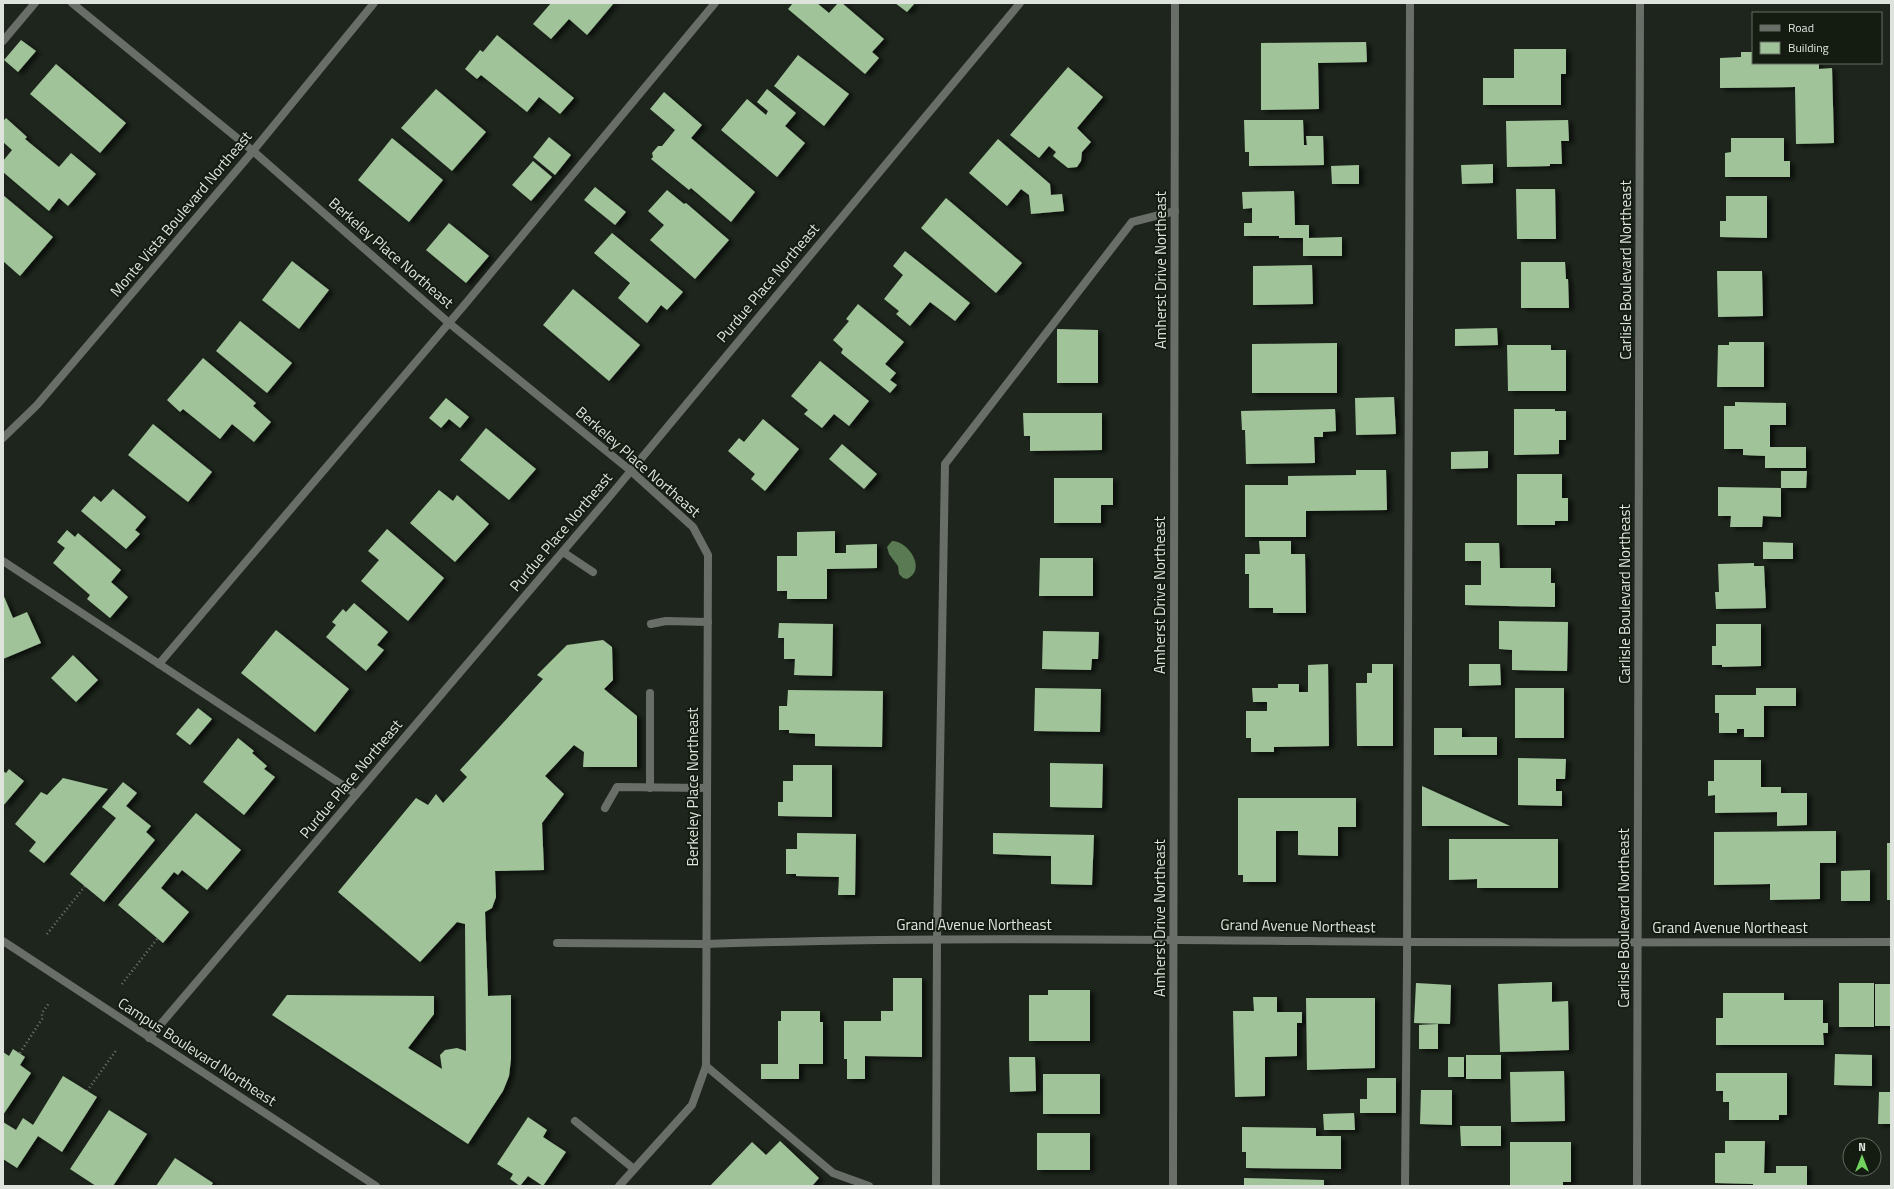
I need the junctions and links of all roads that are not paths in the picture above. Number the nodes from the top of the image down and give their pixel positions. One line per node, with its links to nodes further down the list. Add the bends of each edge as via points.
1 (36, 3): 9 (street)
2 (72, 3): 10 (street, Berkeley Place Northeast)
3 (374, 3): 10 (street, Monte Vista Boulevard Northeast)
4 (715, 3): 12 (street)
5 (1020, 3): 14 (street, Purdue Place Northeast)
6 (1175, 3): 11 (street, Amherst Drive Northeast)
7 (1410, 3): 29 (street)
8 (1640, 3): 32 (street, Carlisle Boulevard Northeast)
9 (3, 41)
10 (253, 151): 12 (street, Berkeley Place Northeast); 13 (street, Monte Vista Boulevard Northeast, via 37,405)
11 (1175, 211): 26 (street, via 1132,222 945,464); 27 (street, Amherst Drive Northeast)
12 (449, 322): 14 (street, Berkeley Place Northeast); 20 (street)
13 (3, 438)
14 (631, 471): 15 (street, Purdue Place Northeast); 18 (street, Berkeley Place Northeast, via 693,527 708,555)
15 (563, 552): 17 (street); 24 (street, Purdue Place Northeast)
16 (3, 561): 20 (street)
17 (593, 572)
18 (708, 622): 19 (street, via 666,621); 23 (street, Berkeley Place Northeast)
19 (651, 624)
20 (159, 664): 24 (street)
21 (650, 693): 22 (street)
22 (650, 788): 23 (street); 25 (street, via 617,787)
23 (706, 788): 33 (street, Berkeley Place Northeast)
24 (356, 794): 34 (street, Purdue Place Northeast)
25 (605, 808)
26 (937, 939): 27 (street, Grand Avenue Northeast); 33 (street, Grand Avenue Northeast); 41 (street)
27 (1174, 939): 29 (street, Grand Avenue Northeast); 42 (street, Amherst Drive Northeast)
28 (3, 941): 34 (street, Campus Boulevard Northeast)
29 (1408, 942): 32 (street, Grand Avenue Northeast); 43 (street)
30 (1891, 942): 32 (street, Grand Avenue Northeast)
31 (557, 943): 33 (street, Grand Avenue Northeast)
32 (1638, 943): 44 (street, Carlisle Boulevard Northeast)
33 (706, 944): 35 (street, Berkeley Place Northeast)
34 (149, 1038): 38 (street, Campus Boulevard Northeast)
35 (706, 1066): 37 (street, Berkeley Place Northeast, via 692,1105); 40 (street, via 833,1173)
36 (575, 1121): 37 (street)
37 (634, 1169): 39 (street, Berkeley Place Northeast)
38 (376, 1186)
39 (619, 1186)
40 (870, 1186)
41 (936, 1186)
42 (1173, 1186)
43 (1405, 1186)
44 (1637, 1186)

